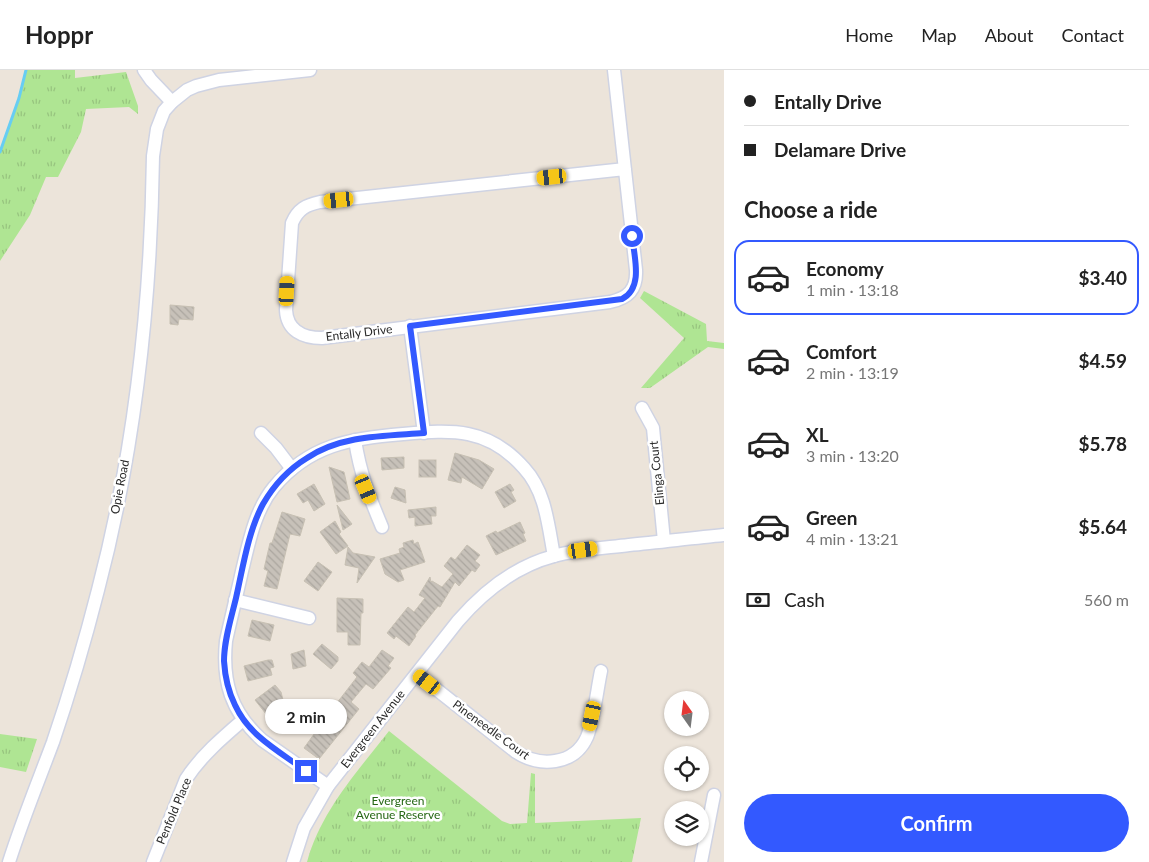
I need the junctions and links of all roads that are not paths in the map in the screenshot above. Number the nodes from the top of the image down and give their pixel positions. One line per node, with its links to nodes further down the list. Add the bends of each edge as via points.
1 (144, 70): 4 (street)
2 (310, 70): 4 (street, via 206,83 187,90)
3 (614, 70): 5 (street, Entally Drive)
4 (172, 102): 23 (street, Opie Road, via 160,120 155,140 142,341 132,422 111,532 66,700)
5 (625, 169): 6 (street, Entally Drive, via 636,277 625,298); 6 (street, Entally Drive, via 320,202 298,211 290,231 286,310 296,332 322,338)
6 (410, 326): 9 (street)
7 (642, 408): 14 (street, Elinga Court, via 653,428)
8 (261, 433): 11 (street)
9 (424, 433): 10 (street); 15 (street, via 469,434 495,444 516,459 526,469 542,498)
10 (355, 440): 11 (street, via 322,449); 12 (street, via 366,489)
11 (292, 469): 16 (street, via 273,489 254,524)
12 (382, 527)
13 (724, 535): 14 (street, Evergreen Avenue)
14 (664, 541): 15 (street, Evergreen Avenue)
15 (554, 556): 19 (street, Evergreen Avenue, via 516,572 481,596)
16 (235, 600): 17 (street); 20 (street, via 226,641 225,676)
17 (309, 618)
18 (601, 671): 19 (street, Pineneedle Court, via 587,737 566,758 549,762 525,757)
19 (417, 674): 21 (street, Evergreen Avenue)
20 (243, 720): 21 (street, via 262,740); 24 (street, Penfold Place, via 212,747 190,773)
21 (328, 786): 25 (street, Evergreen Avenue, via 304,828)
22 (714, 795): 26 (street)
23 (8, 862)
24 (153, 862)
25 (292, 862)
26 (701, 862)

